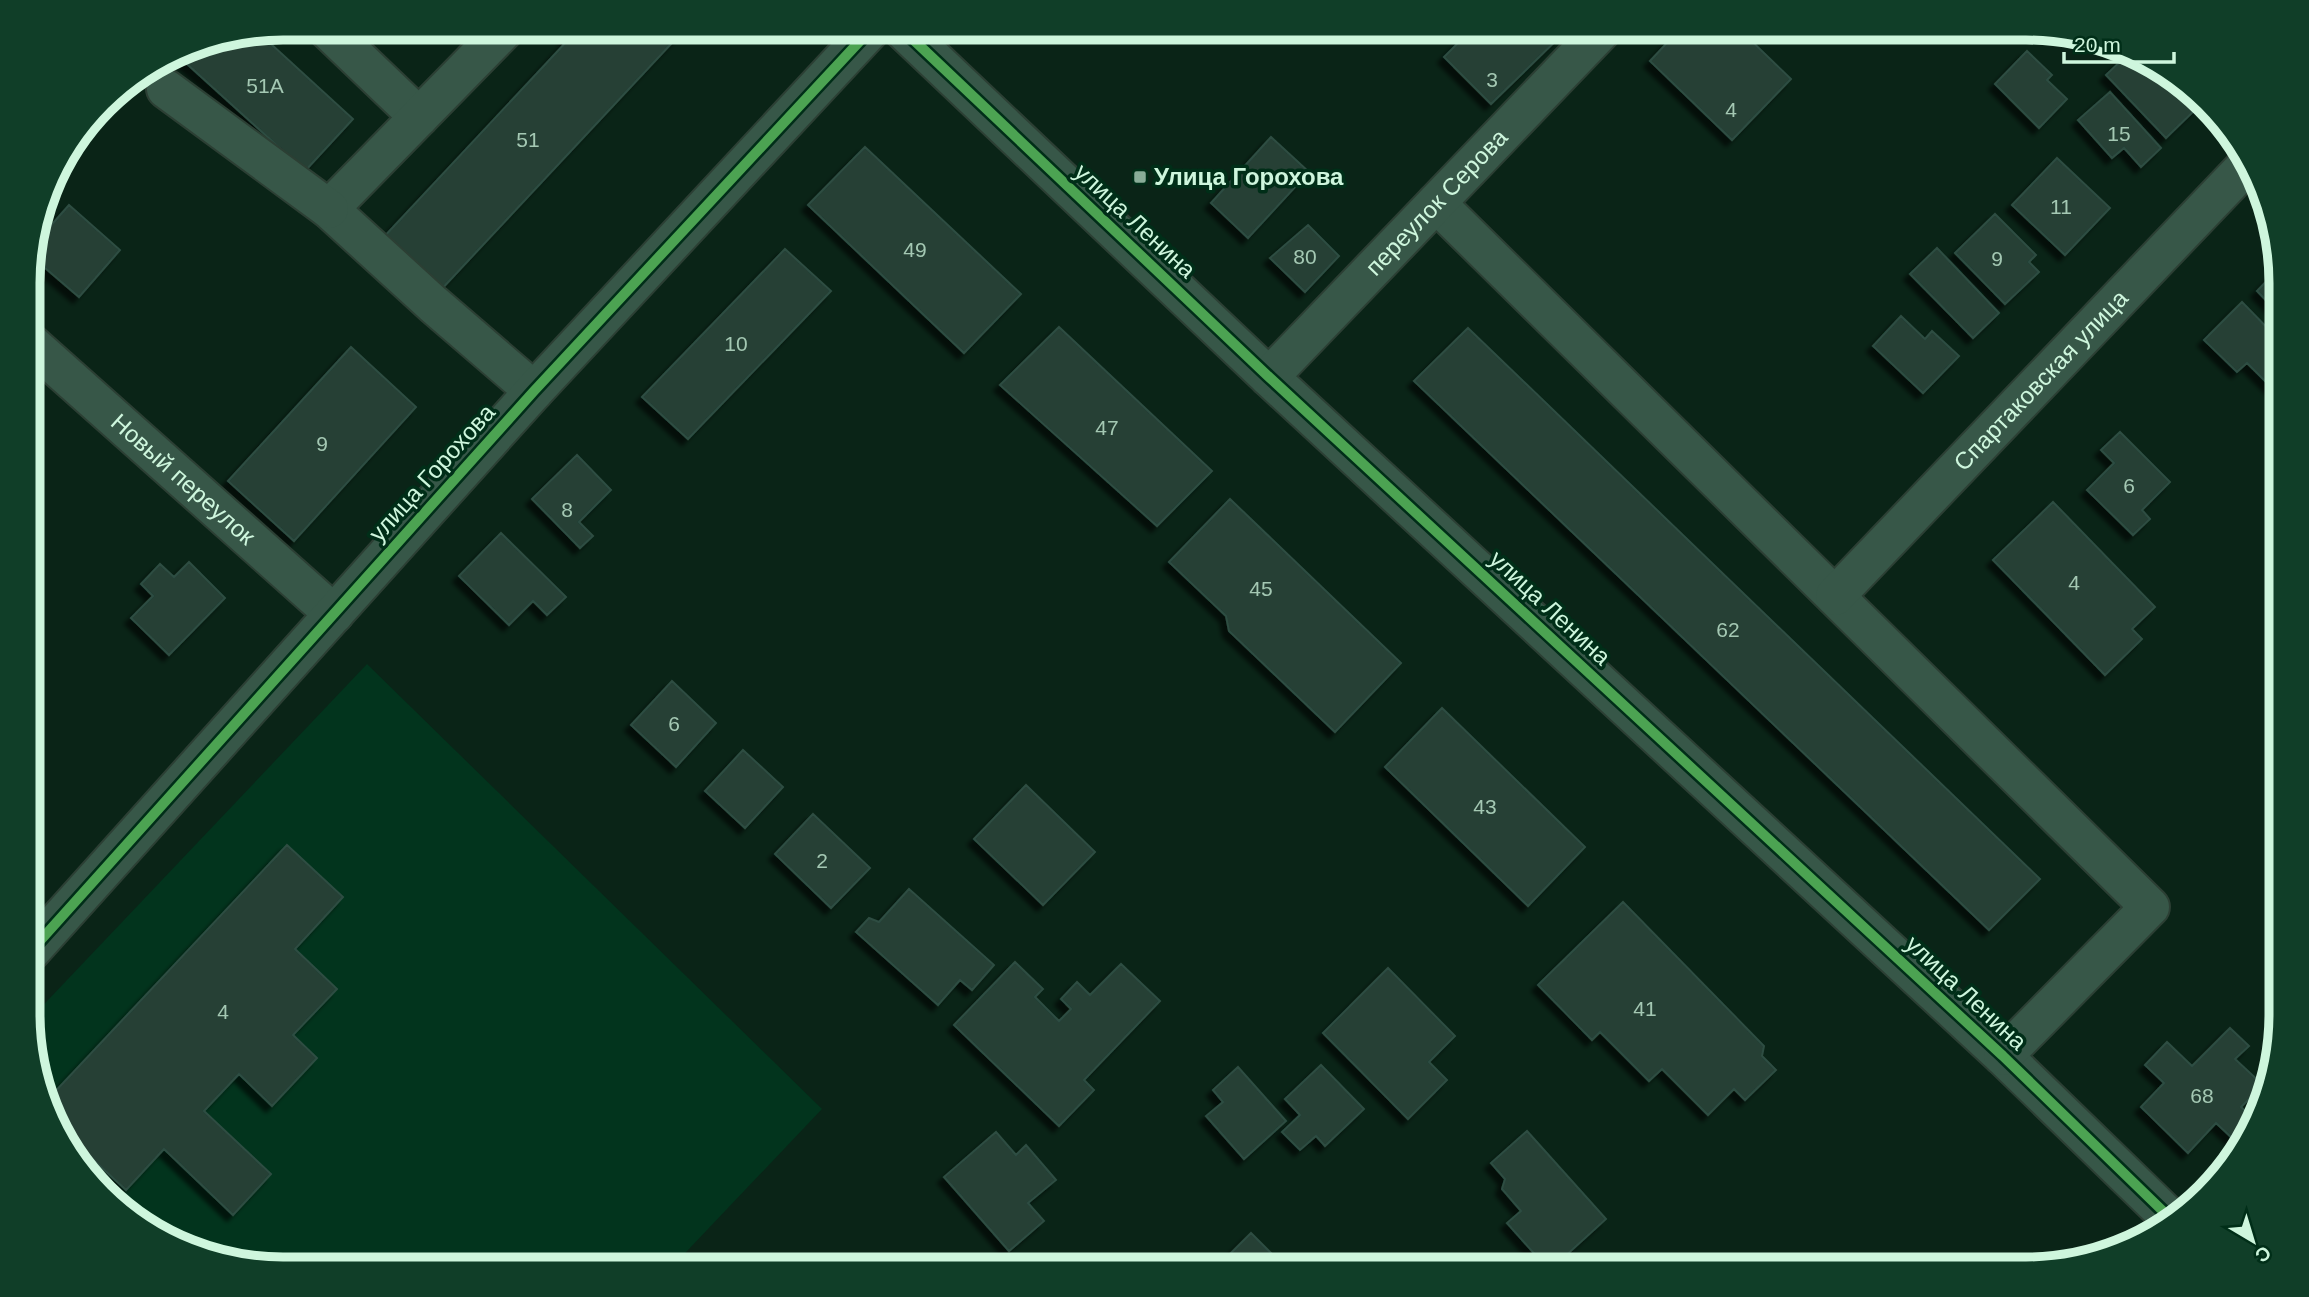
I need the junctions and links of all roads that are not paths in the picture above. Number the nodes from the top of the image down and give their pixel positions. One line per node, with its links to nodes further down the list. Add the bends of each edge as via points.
1 (1592, 40): 9 (street, переулок Серова)
2 (340, 41): 7 (street)
3 (493, 41): 7 (street)
4 (860, 41): 13 (street, улица Горохова)
5 (914, 41): 12 (street, улица Ленина)
6 (166, 89): 10 (street)
7 (419, 117): 10 (street)
8 (2241, 171): 14 (street, Спартаковская улица)
9 (1436, 203): 12 (street, переулок Серова); 14 (street)
10 (329, 209): 13 (street)
11 (40, 352): 15 (street, Новый переулок)
12 (1269, 377): 17 (street, улица Ленина)
13 (534, 391): 15 (street, улица Горохова)
14 (1835, 596): 17 (street, via 2150,907)
15 (334, 614): 16 (street, улица Горохова)
16 (40, 941)
17 (2004, 1056): 18 (street, улица Ленина)
18 (2164, 1212)

